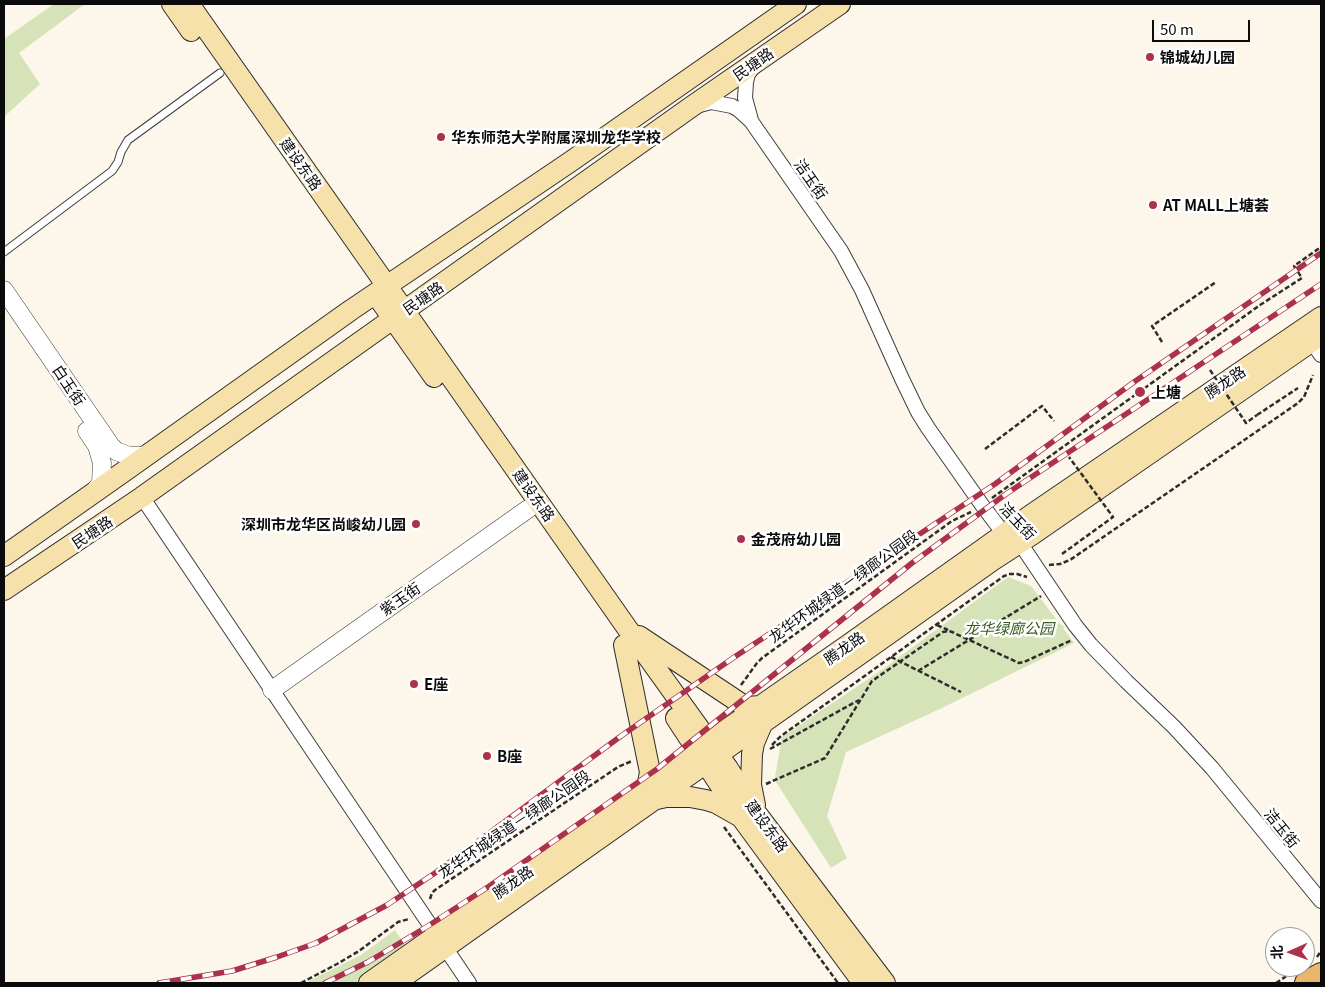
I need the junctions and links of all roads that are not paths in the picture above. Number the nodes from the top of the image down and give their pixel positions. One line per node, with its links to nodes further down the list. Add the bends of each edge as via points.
1 (172, 4): 6 (main road, 建设东路)
2 (189, 4): 11 (main road, 建设东路)
3 (796, 4): 11 (main road, 民塘路)
4 (840, 4): 5 (main road, 民塘路)
5 (759, 60): 7 (main road, 民塘路); 8 (street, via 746,82 745,98)
6 (220, 73): 9 (lane, via 128,140 112,171); 11 (main road, 建设东路)
7 (691, 107): 8 (street, via 720,103 739,110); 13 (main road, 民塘路)
8 (751, 121): 20 (street, 洁玉街, via 852,270 902,380 928,428)
9 (4, 252)
10 (4, 290): 16 (street, 白玉街, via 111,446 129,456)
11 (381, 290): 13 (main road, 建设东路); 16 (main road, 民塘路)
12 (4, 309): 17 (street, 白玉街, via 97,446 102,470 101,483)
13 (399, 315): 18 (main road, 民塘路); 19 (main road, 建设东路); 23 (main road, 建设东路)
14 (1321, 317): 15 (main road, 腾龙路)
15 (1314, 340): 20 (main road, 腾龙路)
16 (149, 454): 17 (main road, 民塘路)
17 (94, 492): 21 (main road, 民塘路)
18 (142, 497): 22 (main road, 民塘路); 24 (street)
19 (528, 509): 23 (main road, 建设东路); 24 (street, 紫玉街)
20 (1012, 539): 25 (main road, 腾龙路); 29 (street, 洁玉街, via 1091,645 1207,762)
21 (4, 556)
22 (4, 590)
23 (626, 637): 25 (main road); 26 (main road, 建设东路, via 682,726); 27 (main road, via 650,772)
24 (272, 690): 30 (street)
25 (762, 714): 26 (main road, 腾龙路); 28 (main road, via 751,764)
26 (708, 753): 27 (main road, 腾龙路); 28 (main road, 建设东路)
27 (650, 794): 28 (main road, via 706,800); 30 (main road, 腾龙路)
28 (749, 816): 34 (main road, 建设东路); 35 (main road, 建设东路)
29 (1321, 901)
30 (441, 942): 31 (main road, 腾龙路); 32 (main road, 腾龙路); 33 (street)
31 (369, 983)
32 (395, 983)
33 (469, 983)
34 (863, 983)
35 (885, 983)

